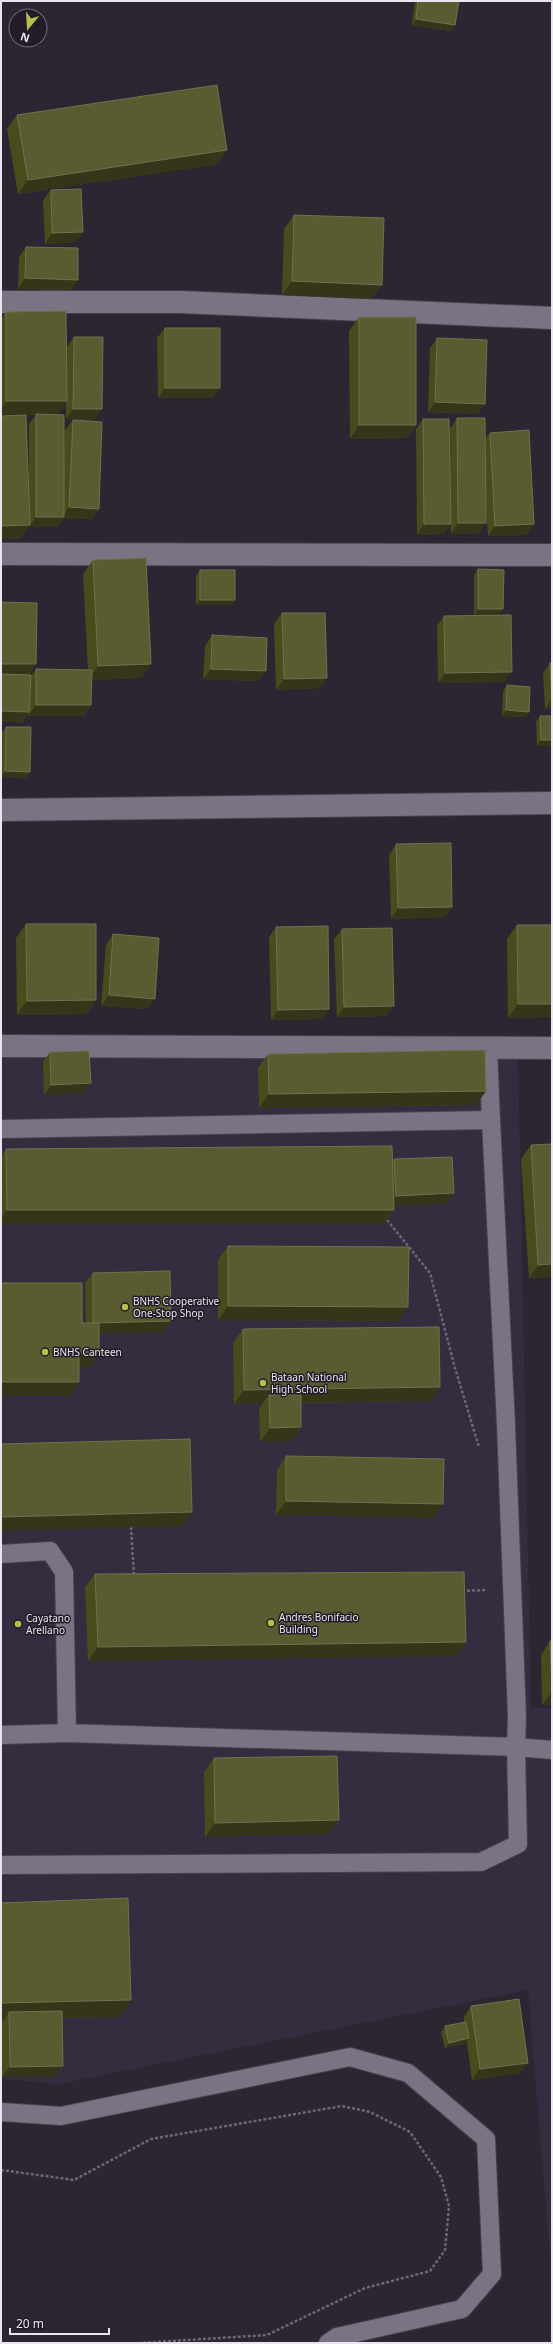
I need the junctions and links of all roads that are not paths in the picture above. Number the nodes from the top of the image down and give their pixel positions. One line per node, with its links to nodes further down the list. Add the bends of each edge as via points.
1 (1, 302): 2 (street, via 180,302)
2 (552, 318)
3 (1, 554): 4 (street)
4 (552, 555)
5 (552, 803): 6 (street)
6 (1, 810)
7 (1, 1046): 8 (street)
8 (488, 1047): 9 (street); 10 (lane)
9 (552, 1048)
10 (491, 1120): 11 (lane); 15 (lane, via 506,1426)
11 (1, 1129)
12 (1, 1554): 13 (lane, via 50,1551 64,1572)
13 (67, 1733): 14 (lane); 15 (lane)
14 (1, 1735)
15 (516, 1747): 16 (lane); 17 (lane, via 518,1844 481,1862)
16 (552, 1750)
17 (1, 1865)
18 (1, 2112): 19 (lane, via 61,2116 350,2057 408,2073 486,2139 492,2274 462,2309 337,2337)
19 (328, 2343)

